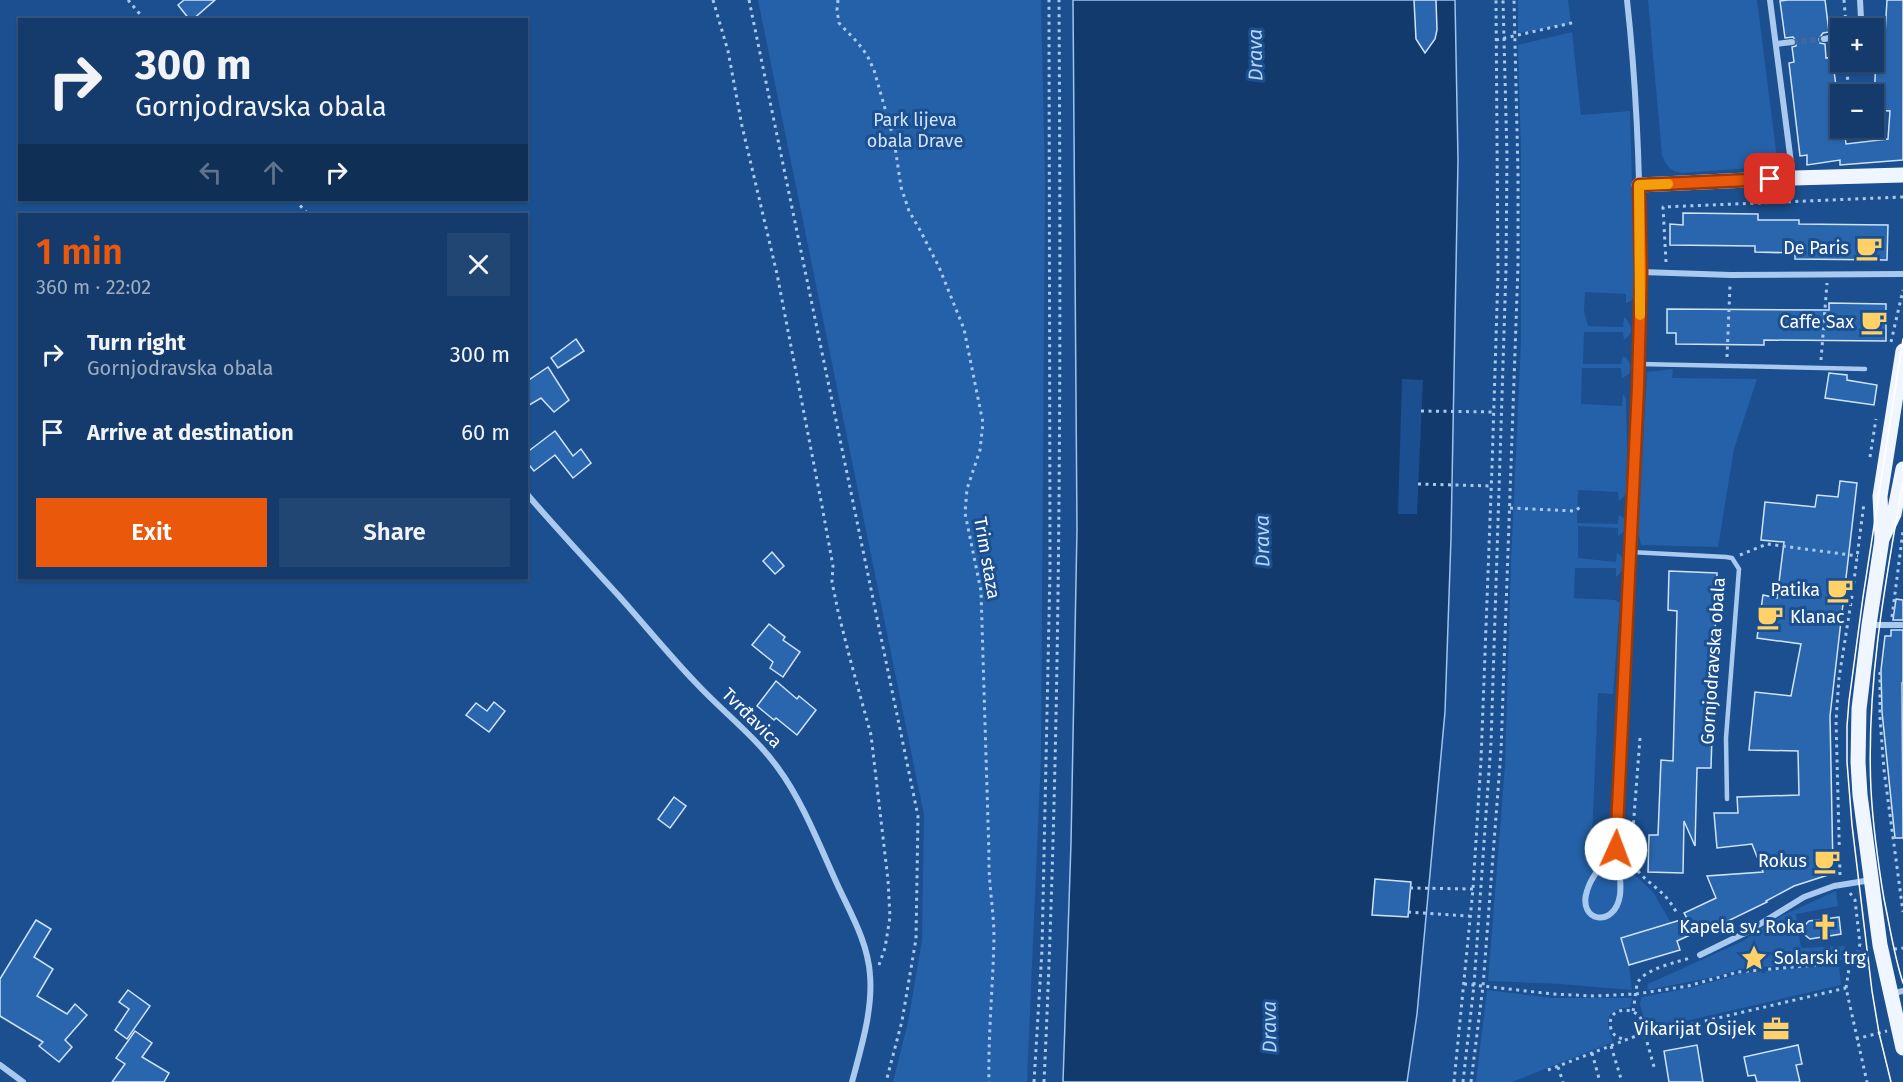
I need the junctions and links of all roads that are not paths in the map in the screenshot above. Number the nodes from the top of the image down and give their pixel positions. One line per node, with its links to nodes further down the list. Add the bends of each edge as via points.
1 (1627, 0): 11 (street, via 1636,90)
2 (1770, 0): 8 (street)
3 (1860, 0): 4 (street)
4 (1861, 18)
5 (1830, 38): 6 (street)
6 (1824, 39)
7 (1792, 42): 8 (street)
8 (1776, 44): 10 (street)
9 (1903, 175): 10 (main road)
10 (1793, 178): 11 (main road)
11 (1639, 185): 12 (street)
12 (1641, 272): 13 (street); 15 (street)
13 (1903, 274)
14 (1896, 351): 19 (main road, via 1880,496)
15 (1639, 364): 16 (lane); 20 (street)
16 (1865, 369)
17 (1903, 469): 19 (main road, via 1894,514)
18 (528, 495): 31 (street, Tvrđavica, via 674,660 780,770 862,938 868,959 867,1017)
19 (1882, 539): 21 (main road)
20 (1630, 552): 23 (lane, Gornjodravska obala, via 1732,558 1739,569 1726,738); 24 (street)
21 (1869, 625): 22 (street); 25 (main road, via 1859,709 1858,762)
22 (1903, 625)
23 (1727, 799)
24 (1616, 849): 24 (street, via 1587,889 1587,910 1602,919 1616,908 1620,896)
25 (1871, 880): 26 (street, via 1842,884 1804,897); 27 (main road, via 1880,945)
26 (1700, 955)
27 (1897, 993): 28 (main road)
28 (1903, 1048)
29 (0, 1065): 30 (street)
30 (23, 1082)
31 (852, 1082)

